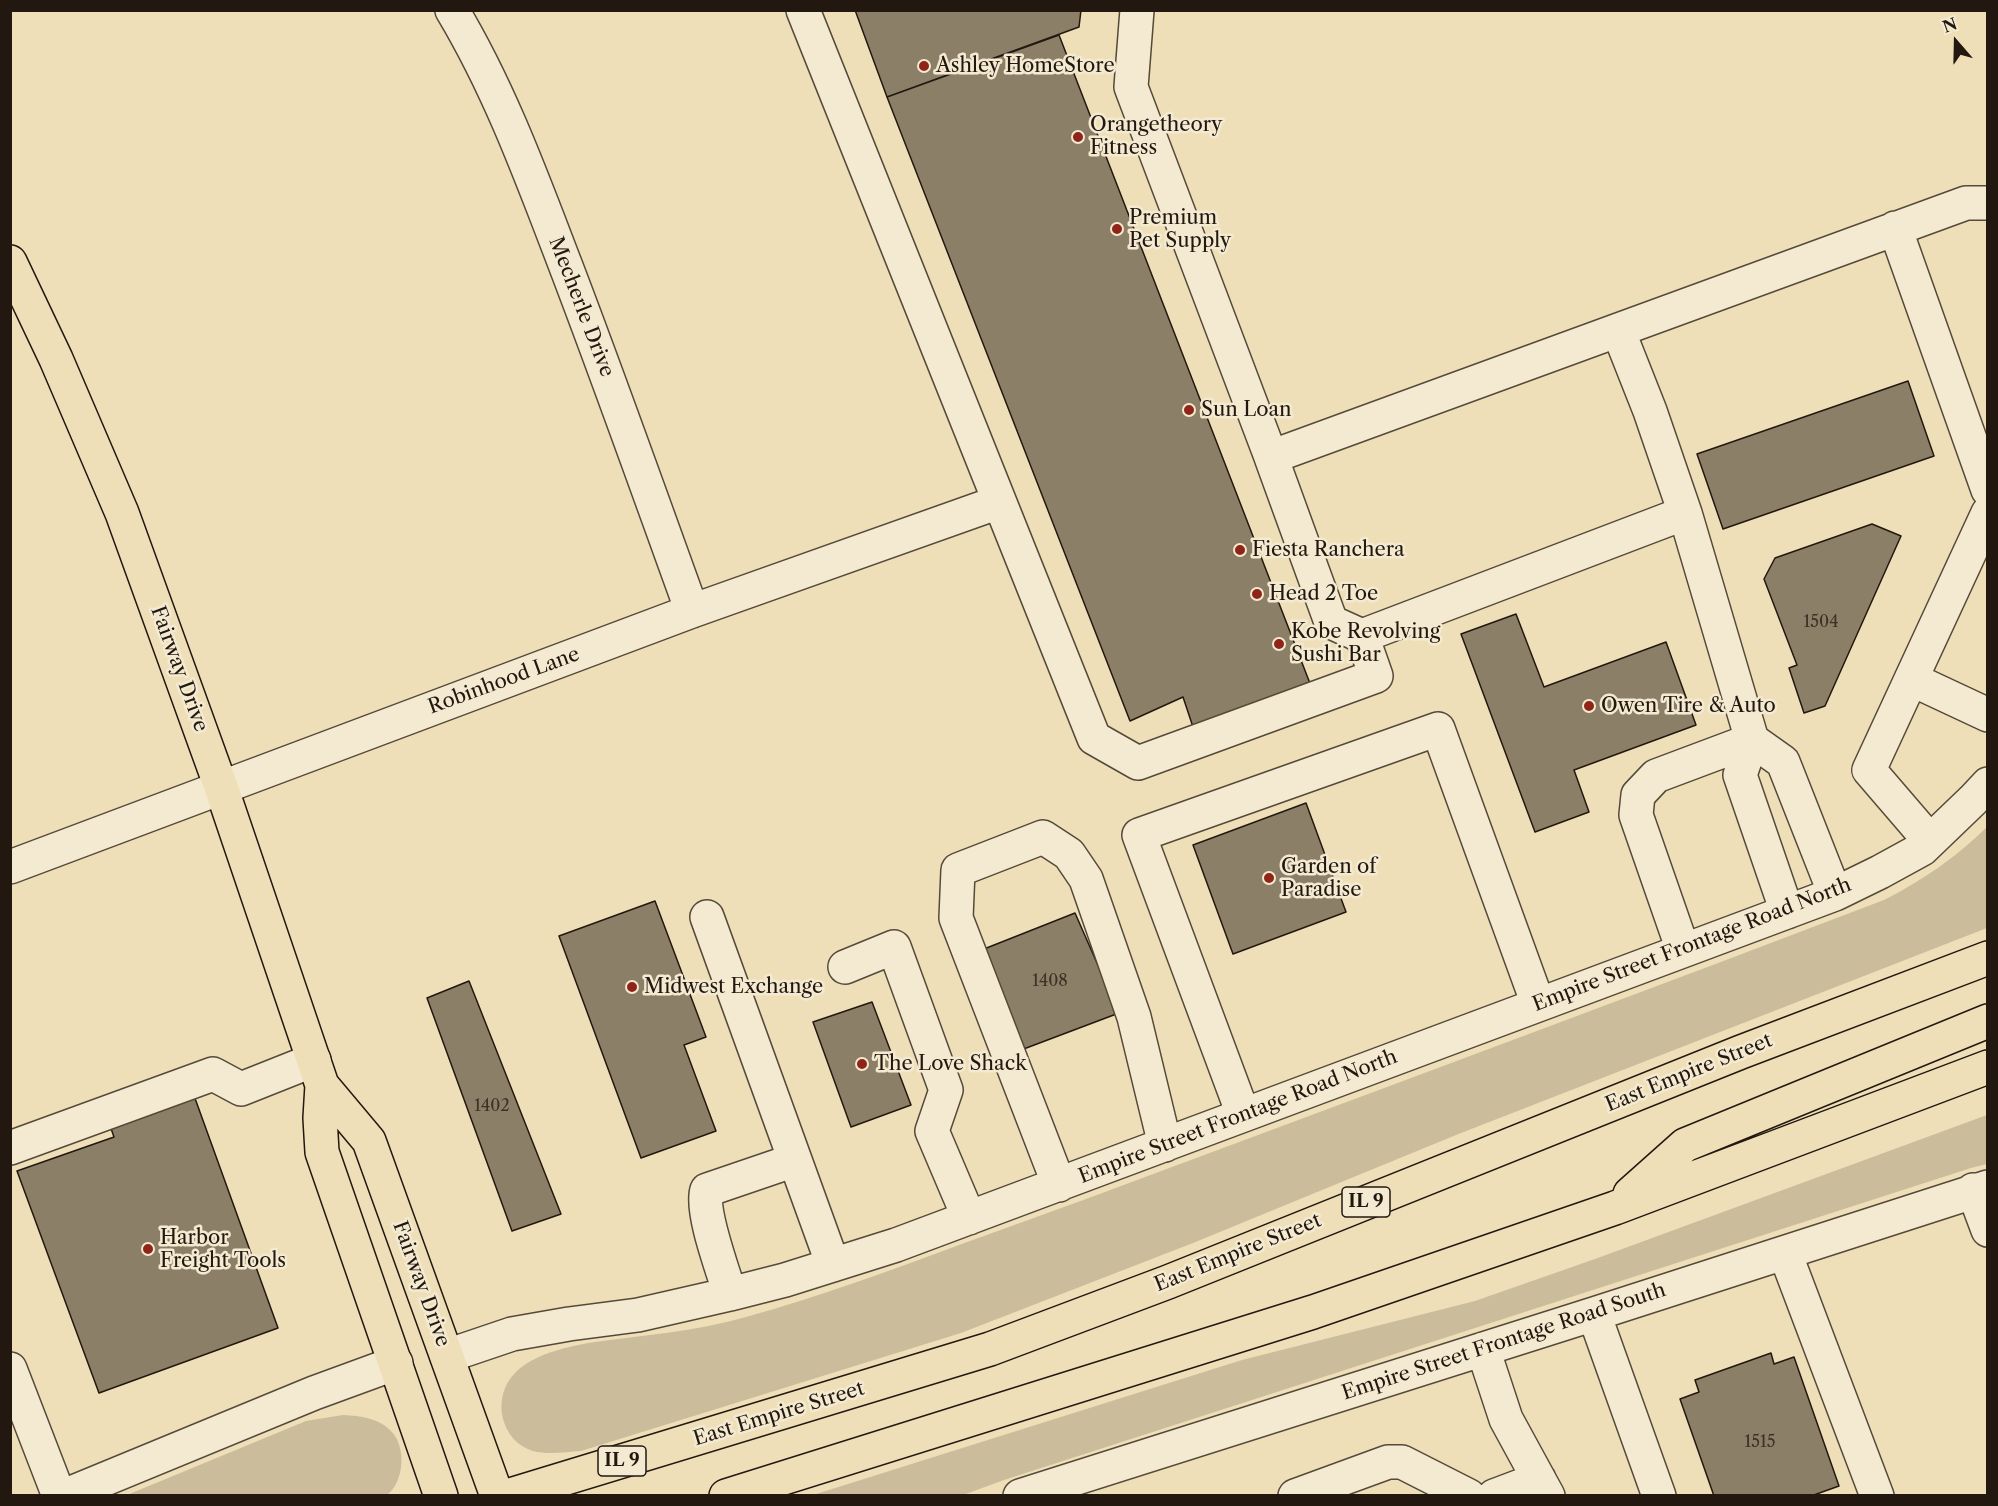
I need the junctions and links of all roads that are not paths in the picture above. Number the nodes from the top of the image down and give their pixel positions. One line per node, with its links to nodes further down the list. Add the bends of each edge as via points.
1 (452, 10): 13 (street, Mecherle Drive, via 517,137)
2 (803, 10): 10 (street)
3 (1137, 10): 8 (street, via 1131,87)
4 (1988, 203): 5 (street, via 1966,203)
5 (1895, 228): 7 (street); 9 (street)
6 (10, 262): 19 (main road, Fairway Drive, via 122,513)
7 (1618, 330): 8 (street); 11 (street)
8 (1271, 457): 14 (street, via 1331,622)
9 (1988, 490)
10 (999, 501): 13 (street, Robinhood Lane); 14 (street, via 1094,738 1138,764 1376,676)
11 (1685, 513): 14 (street); 17 (street)
12 (1988, 513): 15 (street)
13 (692, 611): 19 (street, Robinhood Lane)
14 (1362, 636)
15 (1911, 679): 16 (street); 20 (street, via 1869,770)
16 (1988, 715)
17 (1752, 740): 22 (street, via 1784,762); 23 (street, via 1740,775); 25 (street, via 1656,776 1638,795 1636,815)
18 (1988, 784): 20 (street, Empire Street Frontage Road North)
19 (221, 787): 21 (street, Robinhood Lane); 31 (main road, Fairway Drive)
20 (1930, 841): 22 (street, Empire Street Frontage Road North, via 1922,849)
21 (10, 867)
22 (1835, 894): 23 (street, Empire Street Frontage Road North)
23 (1787, 912): 25 (street, Empire Street Frontage Road North)
24 (707, 916): 35 (street)
25 (1683, 951): 28 (street, Empire Street Frontage Road North)
26 (1988, 957): 55 (main road, East Empire Street / IL 9, via 990,1349)
27 (845, 967): 39 (street, via 894,947 946,1090 932,1131)
28 (1538, 1004): 32 (street, Empire Street Frontage Road North); 32 (street, via 1438,729 1140,835)
29 (1988, 1021): 38 (main road, via 1685,1145)
30 (1988, 1066): 38 (main road)
31 (318, 1072): 34 (street, via 241,1089 213,1074); 46 (main road, Fairway Drive, via 369,1141); 47 (main road, Fairway Drive, via 322,1152)
32 (1243, 1114): 33 (street, Empire Street Frontage Road North)
33 (1165, 1145): 36 (street, Empire Street Frontage Road North); 36 (street, via 1134,1017 1086,879 1070,854 1043,837 958,870 956,918)
34 (10, 1148)
35 (795, 1160): 42 (street); 43 (street, via 707,1190 704,1198 708,1218)
36 (1059, 1185): 39 (street, Empire Street Frontage Road North)
37 (1980, 1188): 40 (street); 41 (street, Empire Street Frontage Road South)
38 (1615, 1208): 56 (main road, via 1312,1312)
39 (969, 1218): 42 (street, Empire Street Frontage Road North)
40 (1988, 1230)
41 (1785, 1253): 44 (street, Empire Street Frontage Road South); 62 (street)
42 (833, 1265): 43 (street, Empire Street Frontage Road North)
43 (730, 1294): 46 (street, Empire Street Frontage Road North, via 638,1315 512,1334)
44 (1594, 1314): 45 (street, Empire Street Frontage Road South); 61 (street)
45 (1483, 1348): 50 (street, via 1506,1419); 57 (street, Empire Street Frontage Road South)
46 (447, 1356): 54 (main road, Fairway Drive)
47 (396, 1363): 52 (street); 53 (main road, Fairway Drive)
48 (10, 1369): 49 (street)
49 (24, 1441): 51 (street)
50 (1544, 1487): 60 (street)
51 (59, 1496)
52 (64, 1496)
53 (441, 1496)
54 (496, 1496)
55 (507, 1496)
56 (726, 1496)
57 (1020, 1496)
58 (1295, 1496): 59 (street, via 1388,1462 1402,1462)
59 (1469, 1496)
60 (1494, 1496)
61 (1659, 1496)
62 (1877, 1496)

